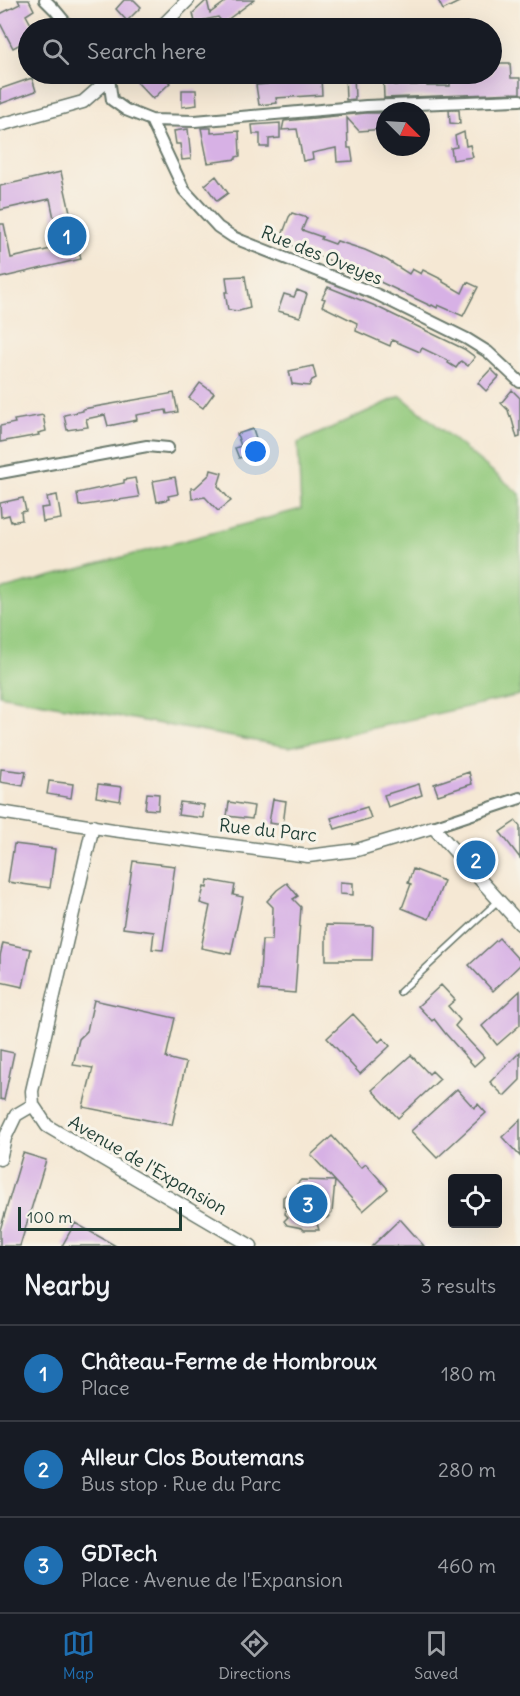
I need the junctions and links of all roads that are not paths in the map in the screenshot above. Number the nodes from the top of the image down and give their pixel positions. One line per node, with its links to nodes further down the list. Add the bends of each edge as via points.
1 (45, 0): 3 (street)
2 (188, 0): 4 (street)
3 (61, 18)
4 (170, 18)
5 (100, 84): 9 (street, via 83,102)
6 (110, 84): 8 (street, via 112,100)
7 (520, 100): 8 (street, via 366,106 195,121)
8 (152, 120): 10 (street, Rue des Oveyes, via 184,190 226,232 378,295 467,339 499,361)
9 (0, 125)
10 (520, 382)
11 (168, 448): 12 (street, via 147,446)
12 (0, 473)
13 (520, 798): 16 (street)
14 (0, 812): 15 (street, Rue du Parc)
15 (93, 826): 16 (street, Rue du Parc, via 308,856 357,850); 20 (street, via 32,1091)
16 (433, 827): 17 (street)
17 (498, 901): 18 (street); 19 (lane)
18 (520, 924)
19 (400, 992)
20 (33, 1105): 21 (street, via 16,1115); 22 (street, Avenue de l'Expansion, via 47,1126)
21 (0, 1159)
22 (250, 1246)

